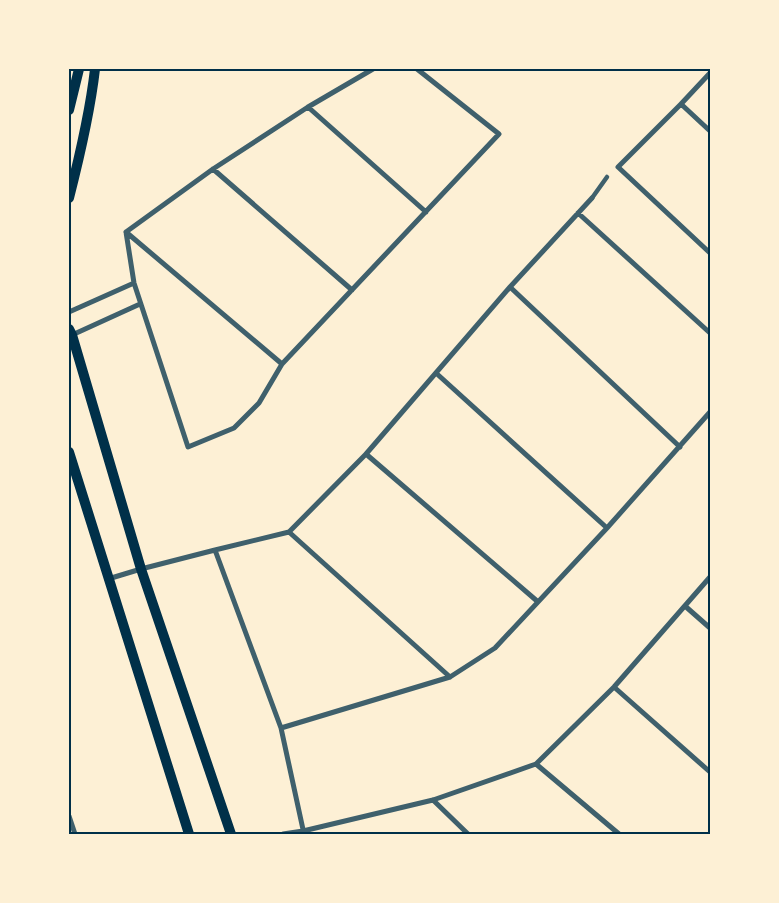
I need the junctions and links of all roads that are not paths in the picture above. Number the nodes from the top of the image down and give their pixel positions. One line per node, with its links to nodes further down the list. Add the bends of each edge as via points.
1 (79, 69): 8 (main road)
2 (96, 69): 12 (main road)
3 (373, 69): 7 (street)
4 (417, 69): 14 (street, via 499,134)
5 (710, 73): 6 (street)
6 (681, 104): 9 (street); 17 (street, via 618,167)
7 (308, 107): 10 (street); 14 (street)
8 (69, 110)
9 (710, 131)
10 (213, 169): 16 (street); 20 (street)
11 (607, 177): 13 (street)
12 (69, 198)
13 (592, 198): 15 (street)
14 (426, 212): 20 (street)
15 (578, 213): 19 (street); 24 (street)
16 (126, 232): 18 (street); 25 (street)
17 (710, 253)
18 (134, 283): 21 (street); 22 (street)
19 (510, 286): 26 (street); 28 (street)
20 (352, 290): 25 (street)
21 (140, 304): 23 (street); 25 (street, via 188,447 234,428 259,403)
22 (69, 312)
23 (70, 332): 34 (main road)
24 (710, 332)
25 (282, 364)
26 (436, 373): 30 (street); 31 (street)
27 (710, 412): 28 (street)
28 (680, 447): 31 (street)
29 (69, 452): 36 (main road)
30 (366, 454): 32 (street); 37 (street)
31 (606, 528): 37 (street)
32 (289, 532): 33 (street); 40 (street)
33 (215, 550): 34 (street); 42 (street)
34 (141, 570): 36 (street); 50 (main road)
35 (710, 577): 38 (street)
36 (108, 580): 49 (main road)
37 (537, 601): 40 (street, via 495,648)
38 (685, 606): 39 (street); 41 (street)
39 (710, 628)
40 (450, 677): 42 (street)
41 (614, 686): 43 (street); 44 (street)
42 (281, 728): 47 (street)
43 (536, 764): 45 (street); 53 (street)
44 (710, 772)
45 (433, 800): 47 (street); 52 (street)
46 (69, 816): 48 (street)
47 (304, 833): 51 (street)
48 (75, 834)
49 (189, 834)
50 (230, 834)
51 (283, 834)
52 (468, 834)
53 (619, 834)

